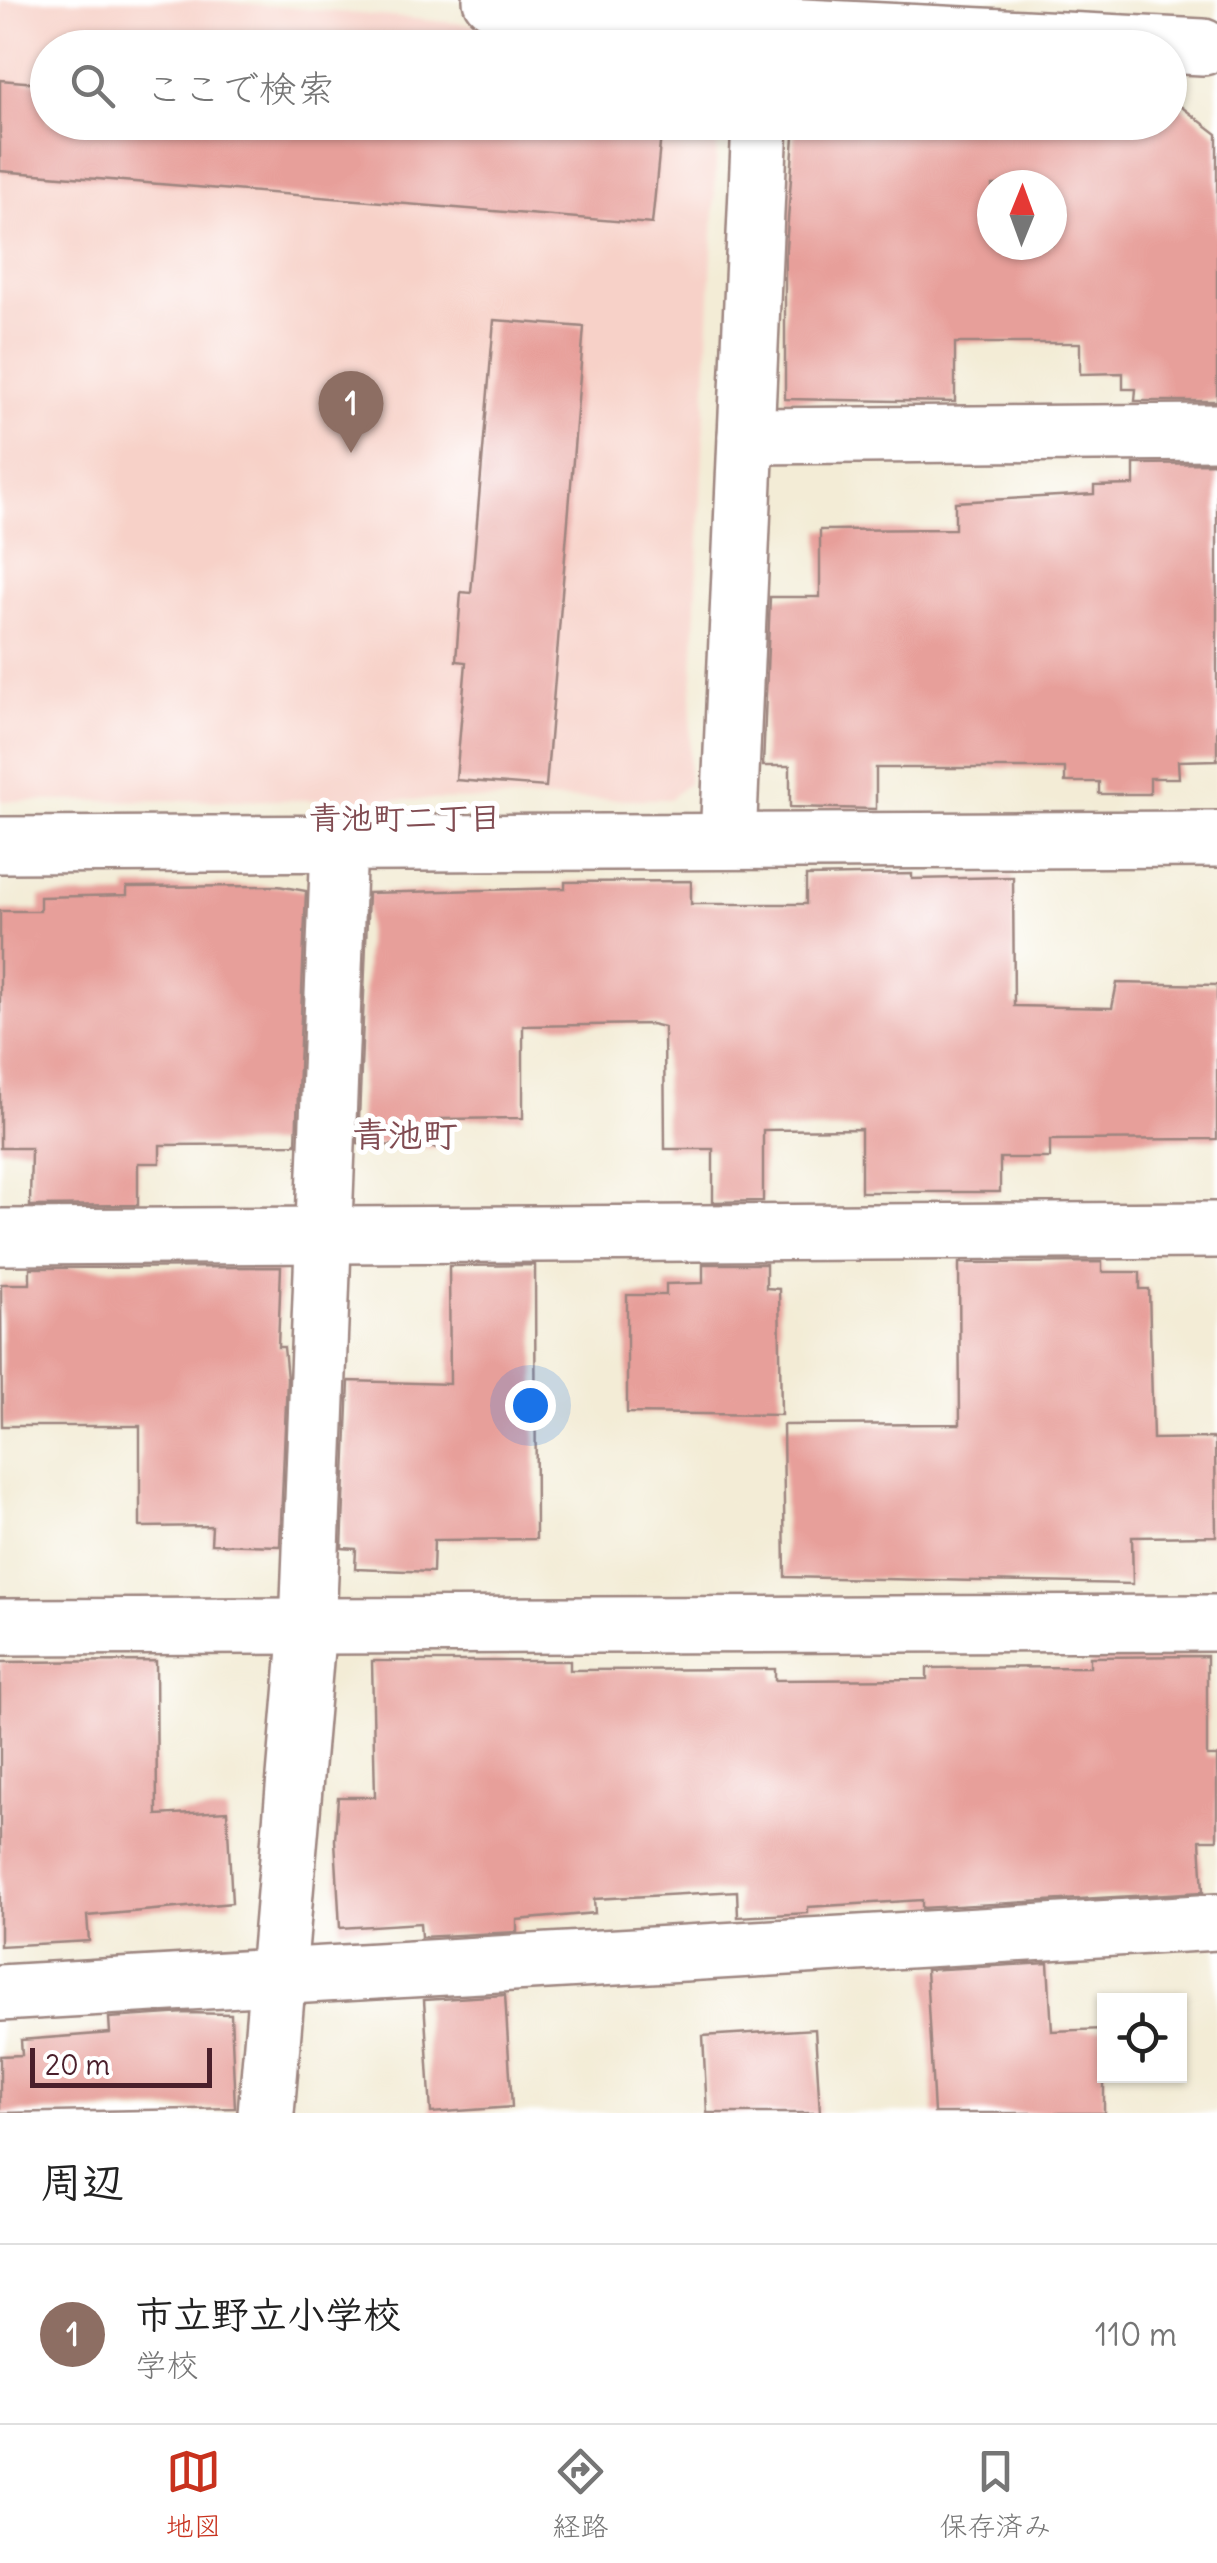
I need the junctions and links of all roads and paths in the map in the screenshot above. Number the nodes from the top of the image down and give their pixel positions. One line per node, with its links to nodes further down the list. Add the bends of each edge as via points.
1 (491, 0): 3 (street)
2 (1143, 0): 5 (street)
3 (616, 5): 4 (street)
4 (735, 30)
5 (1182, 30)
6 (1187, 34): 7 (street)
7 (1210, 52)
8 (759, 140): 10 (street)
9 (1217, 432): 10 (street)
10 (746, 436): 12 (street)
11 (1217, 839): 12 (street)
12 (728, 842): 13 (street)
13 (339, 844): 14 (street); 16 (street)
14 (0, 846)
15 (1217, 1230): 16 (street)
16 (323, 1235): 17 (street); 19 (street)
17 (0, 1237)
18 (1217, 1623): 19 (street)
19 (308, 1626): 20 (street); 22 (street)
20 (0, 1627)
21 (1217, 1922): 22 (street)
22 (278, 1976): 23 (street); 24 (street)
23 (0, 1992)
24 (266, 2113)

